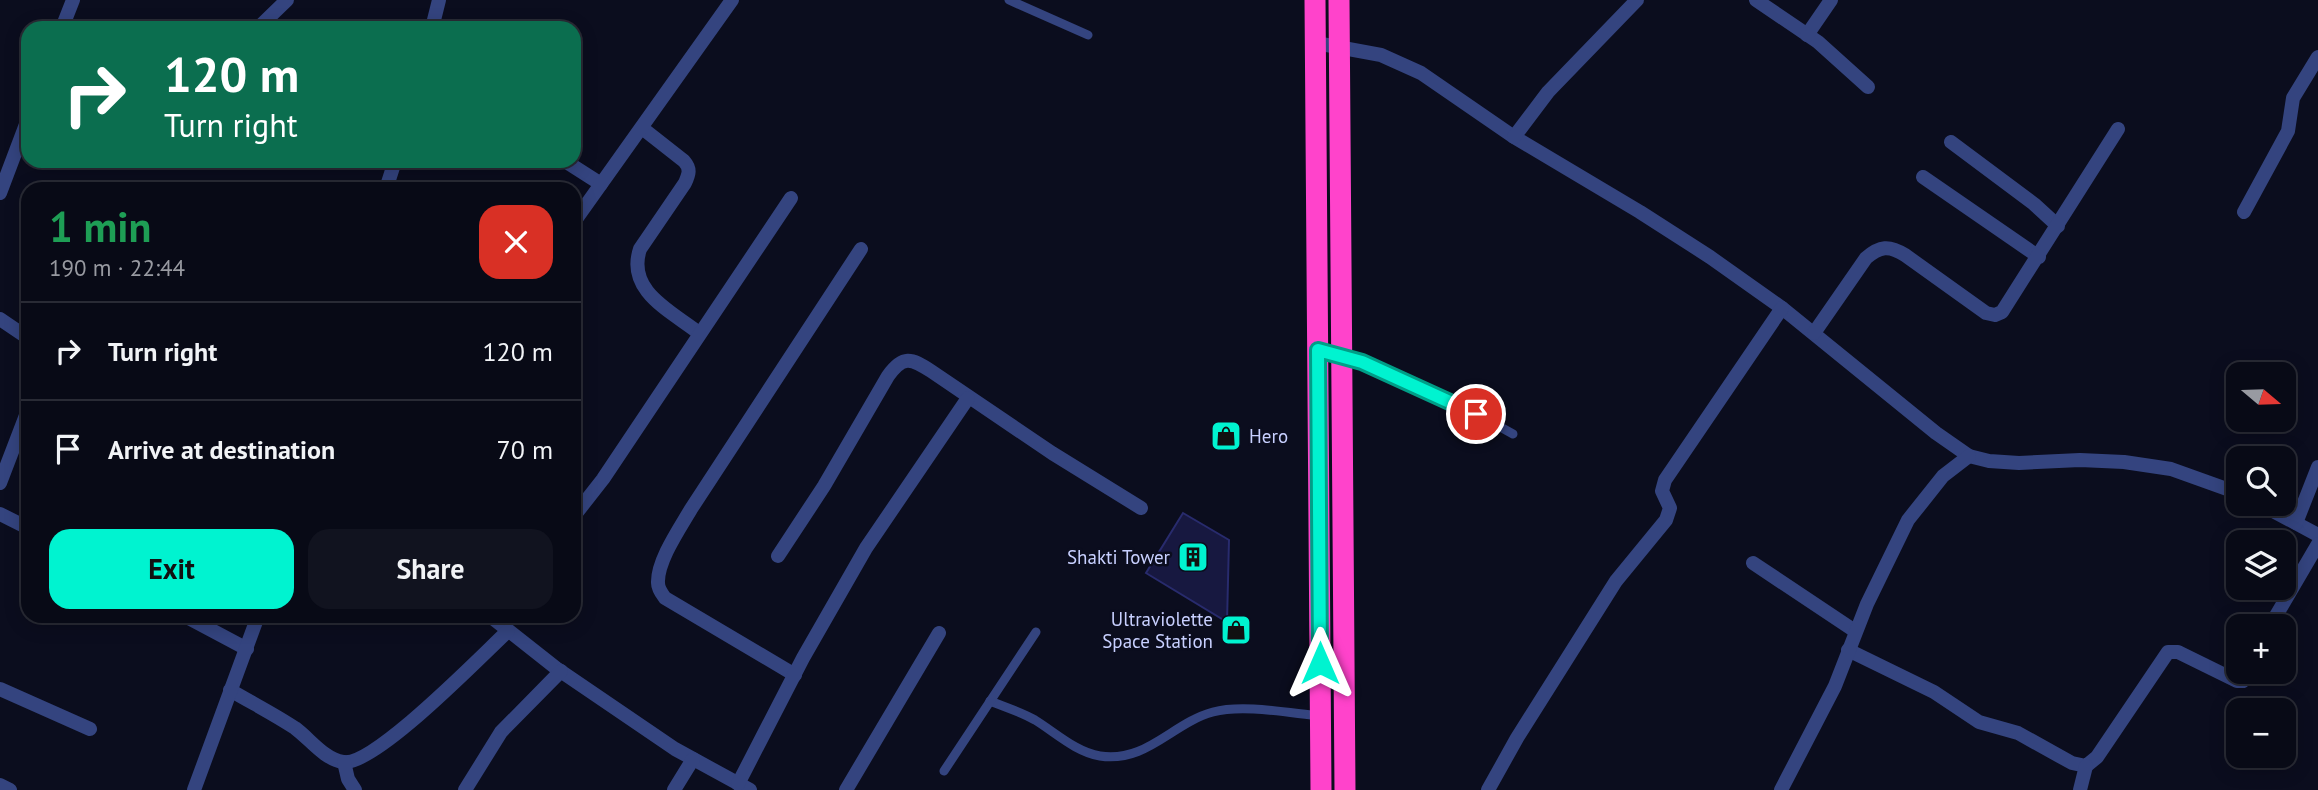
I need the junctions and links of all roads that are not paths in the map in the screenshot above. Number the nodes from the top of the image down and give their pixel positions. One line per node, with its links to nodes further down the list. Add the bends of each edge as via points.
1 (73, 0): 11 (street)
2 (287, 0): 12 (street)
3 (439, 0): 13 (street)
4 (732, 0): 20 (street)
5 (1009, 0): 14 (lane)
6 (1339, 0): 17 (highway)
7 (1637, 0): 22 (street, via 1548,92)
8 (1756, 0): 15 (street)
9 (1831, 0): 15 (street)
10 (1310, 3): 16 (highway)
11 (65, 21)
12 (265, 21)
13 (434, 21)
14 (1088, 35)
15 (1807, 35): 19 (street)
16 (1316, 43): 17 (street); 40 (highway)
17 (1339, 47): 22 (street, via 1381,55 1411,67); 41 (highway)
18 (2318, 57): 31 (street, via 2293,97 2288,131)
19 (1868, 87)
20 (642, 128): 27 (street); 38 (street, via 684,161 689,174 640,249 640,282)
21 (2118, 129): 32 (street)
22 (1514, 137): 35 (street, via 1651,219)
23 (21, 138): 28 (street)
24 (1951, 142): 32 (street)
25 (576, 168): 27 (street)
26 (1923, 177): 34 (street)
27 (601, 184): 30 (street)
28 (0, 193)
29 (791, 198): 38 (street)
30 (581, 212)
31 (2244, 212)
32 (2058, 226): 34 (street)
33 (861, 248): 70 (street, via 691,509 669,548 658,583 666,598)
34 (2039, 257): 39 (street, via 2009,305 1995,315 1975,307 1894,248 1876,250)
35 (1782, 308): 39 (street); 91 (street, via 1665,480 1662,491 1670,508 1667,520 1616,581)
36 (0, 319): 37 (street)
37 (21, 333)
38 (699, 333): 49 (street)
39 (1814, 333): 45 (street)
40 (1318, 350): 41 (lane); 75 (highway)
41 (1342, 355): 44 (lane, via 1457,403); 90 (highway)
42 (968, 398): 50 (street); 57 (street, via 911,360 895,366); 70 (street, via 866,548)
43 (21, 430): 47 (street)
44 (1513, 434)
45 (1969, 456): 48 (street, via 2019,463 2124,462 2171,469); 64 (street, via 1943,476 1908,520)
46 (2318, 467): 53 (street)
47 (0, 483)
48 (2226, 489)
49 (581, 507)
50 (1141, 508)
51 (0, 513): 54 (street)
52 (2283, 516): 53 (street)
53 (2296, 523): 55 (street)
54 (21, 524)
55 (2318, 535)
56 (2318, 544): 59 (street)
57 (778, 556)
58 (1754, 563): 64 (street)
59 (2277, 614)
60 (198, 623): 67 (street)
61 (256, 623): 67 (street)
62 (500, 623): 78 (street, via 401,730 363,757)
63 (502, 623): 69 (street)
64 (1855, 631): 68 (street)
65 (1037, 632): 74 (lane)
66 (939, 633): 88 (street)
67 (247, 649): 73 (street)
68 (1848, 650): 79 (street, via 1934,692 1979,722 2018,733); 92 (street, via 1830,696)
69 (561, 671): 77 (street); 86 (street, via 501,732)
70 (795, 675): 82 (street)
71 (2226, 676): 79 (street, via 2178,652 2168,652 2097,757)
72 (0, 689): 76 (street)
73 (230, 690): 78 (street); 84 (street)
74 (990, 701): 75 (lane, via 1101,756 1139,752 1214,711); 80 (lane)
75 (1320, 716): 89 (highway)
76 (90, 729)
77 (693, 759): 82 (street); 87 (street)
78 (344, 762): 85 (street)
79 (2086, 766): 93 (street)
80 (944, 771)
81 (0, 785): 83 (street)
82 (744, 787)
83 (10, 790)
84 (194, 790)
85 (355, 790)
86 (465, 790)
87 (674, 790)
88 (846, 790)
89 (1321, 790)
90 (1345, 790)
91 (1488, 790)
92 (1781, 790)
93 (2080, 790)

